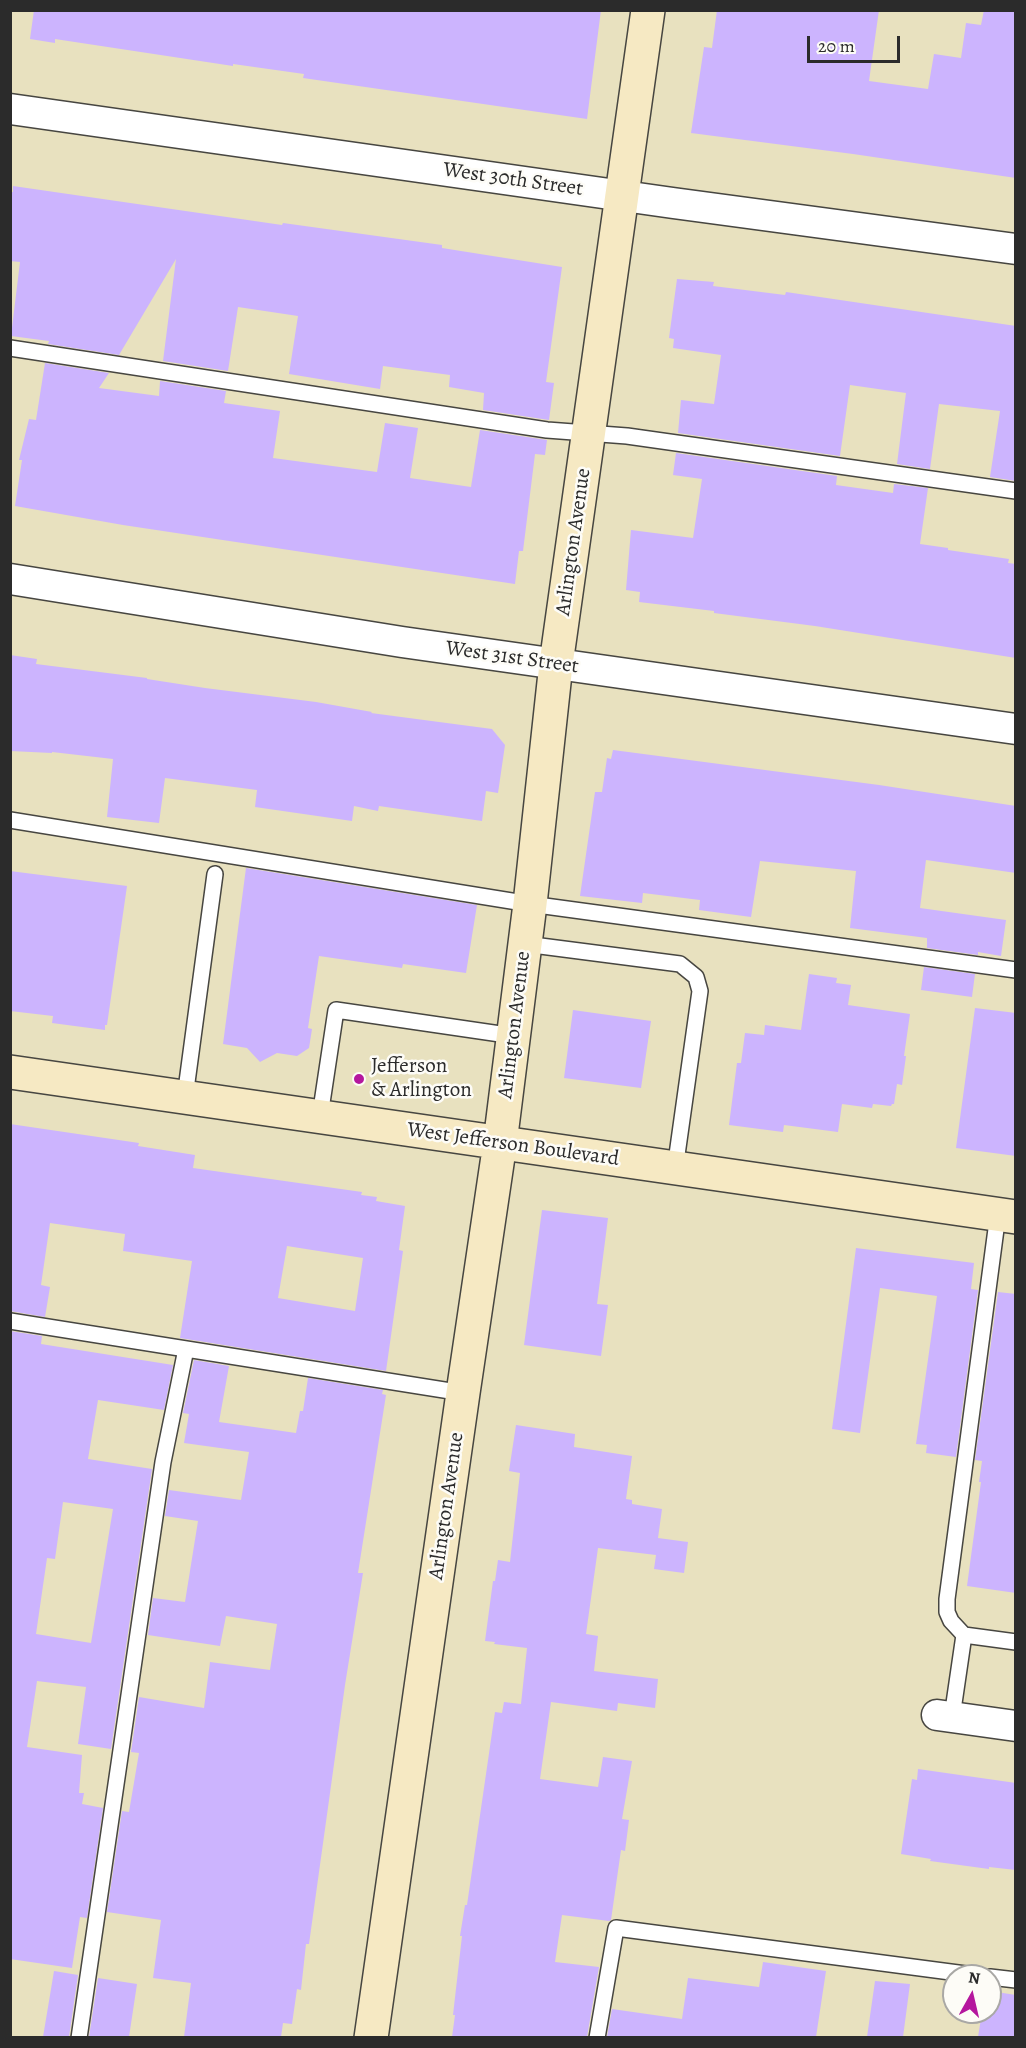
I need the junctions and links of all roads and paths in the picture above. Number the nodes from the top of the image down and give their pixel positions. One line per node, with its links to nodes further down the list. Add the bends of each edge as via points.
1 (648, 10): 3 (main road, Arlington Avenue)
2 (10, 109): 3 (street, West 30th Street)
3 (623, 196): 4 (street, West 30th Street); 6 (main road, Arlington Avenue)
4 (1016, 249)
5 (10, 348): 6 (lane, via 547,430)
6 (589, 433): 7 (lane); 9 (main road, Arlington Avenue)
7 (1016, 491)
8 (10, 579): 9 (street, West 31st Street)
9 (556, 664): 10 (street, West 31st Street); 13 (main road, Arlington Avenue)
10 (1016, 729)
11 (10, 820): 13 (lane)
12 (214, 874): 18 (lane)
13 (530, 904): 14 (main road, Arlington Avenue); 15 (lane)
14 (525, 944): 16 (main road, Arlington Avenue); 21 (lane, via 680,964 696,977 700,991)
15 (1016, 970)
16 (514, 1036): 19 (lane, via 336,1010); 20 (main road, Arlington Avenue)
17 (10, 1072): 18 (main road, West Jefferson Boulevard)
18 (185, 1097): 19 (main road, West Jefferson Boulevard)
19 (320, 1116): 20 (main road, West Jefferson Boulevard)
20 (500, 1143): 21 (main road, West Jefferson Boulevard); 25 (main road, Arlington Avenue)
21 (675, 1168): 22 (main road, West Jefferson Boulevard)
22 (1007, 1216): 26 (lane, via 947,1599 951,1622)
23 (10, 1321): 24 (lane)
24 (186, 1348): 25 (lane); 31 (lane, via 163,1462)
25 (463, 1393): 32 (main road, Arlington Avenue)
26 (964, 1635): 27 (lane); 28 (lane)
27 (1016, 1642)
28 (944, 1716): 29 (street)
29 (1016, 1726)
30 (942, 1971): 33 (lane, via 616,1928)
31 (78, 2037)
32 (371, 2037)
33 (597, 2037)

